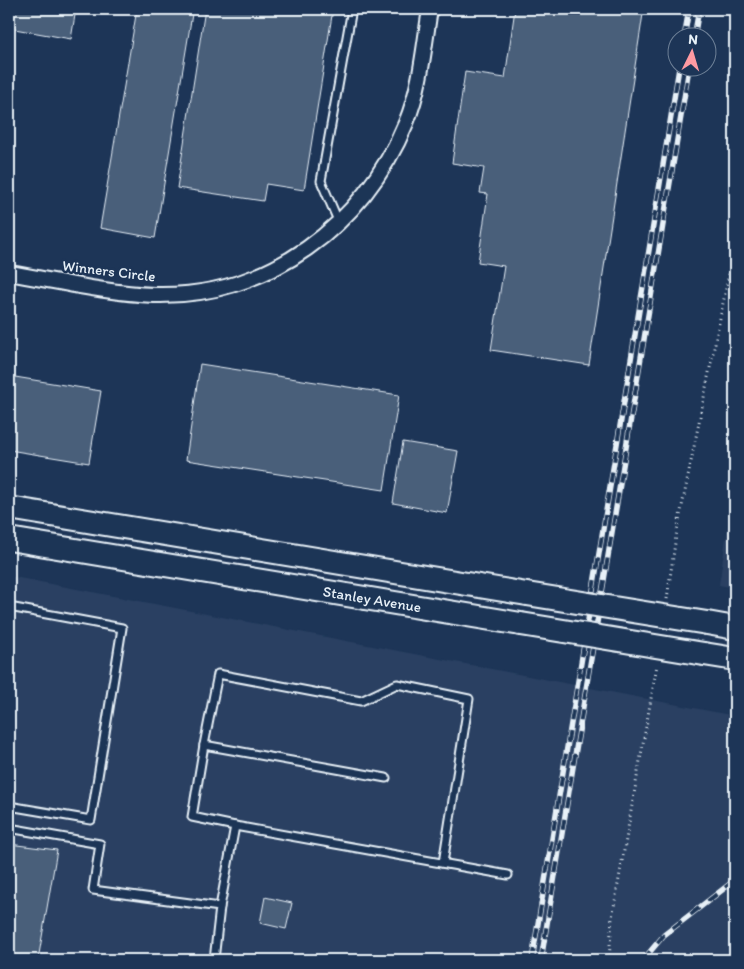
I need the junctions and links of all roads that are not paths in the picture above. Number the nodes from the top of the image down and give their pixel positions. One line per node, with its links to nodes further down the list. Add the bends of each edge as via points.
1 (352, 9): 3 (lane, via 321,181)
2 (430, 9): 3 (street, Winners Circle, via 418,86 407,122 371,188)
3 (339, 223): 4 (street, Winners Circle, via 305,251 283,264 214,289 181,294 129,293)
4 (9, 273)
5 (9, 508): 8 (main road, Stanley Avenue, bridge)
6 (9, 539): 9 (main road, Stanley Avenue, bridge)
7 (9, 606): 12 (lane, via 122,628 91,820)
8 (735, 628)
9 (735, 659)
10 (204, 745): 11 (lane); 13 (lane, via 192,817); 15 (lane, via 218,674 361,701 397,684 469,699)
11 (386, 778)
12 (9, 806)
13 (234, 826): 15 (lane); 17 (lane)
14 (9, 828): 17 (lane, via 100,844 93,890)
15 (443, 863): 16 (lane)
16 (508, 875)
17 (220, 907): 18 (lane)
18 (214, 960)

